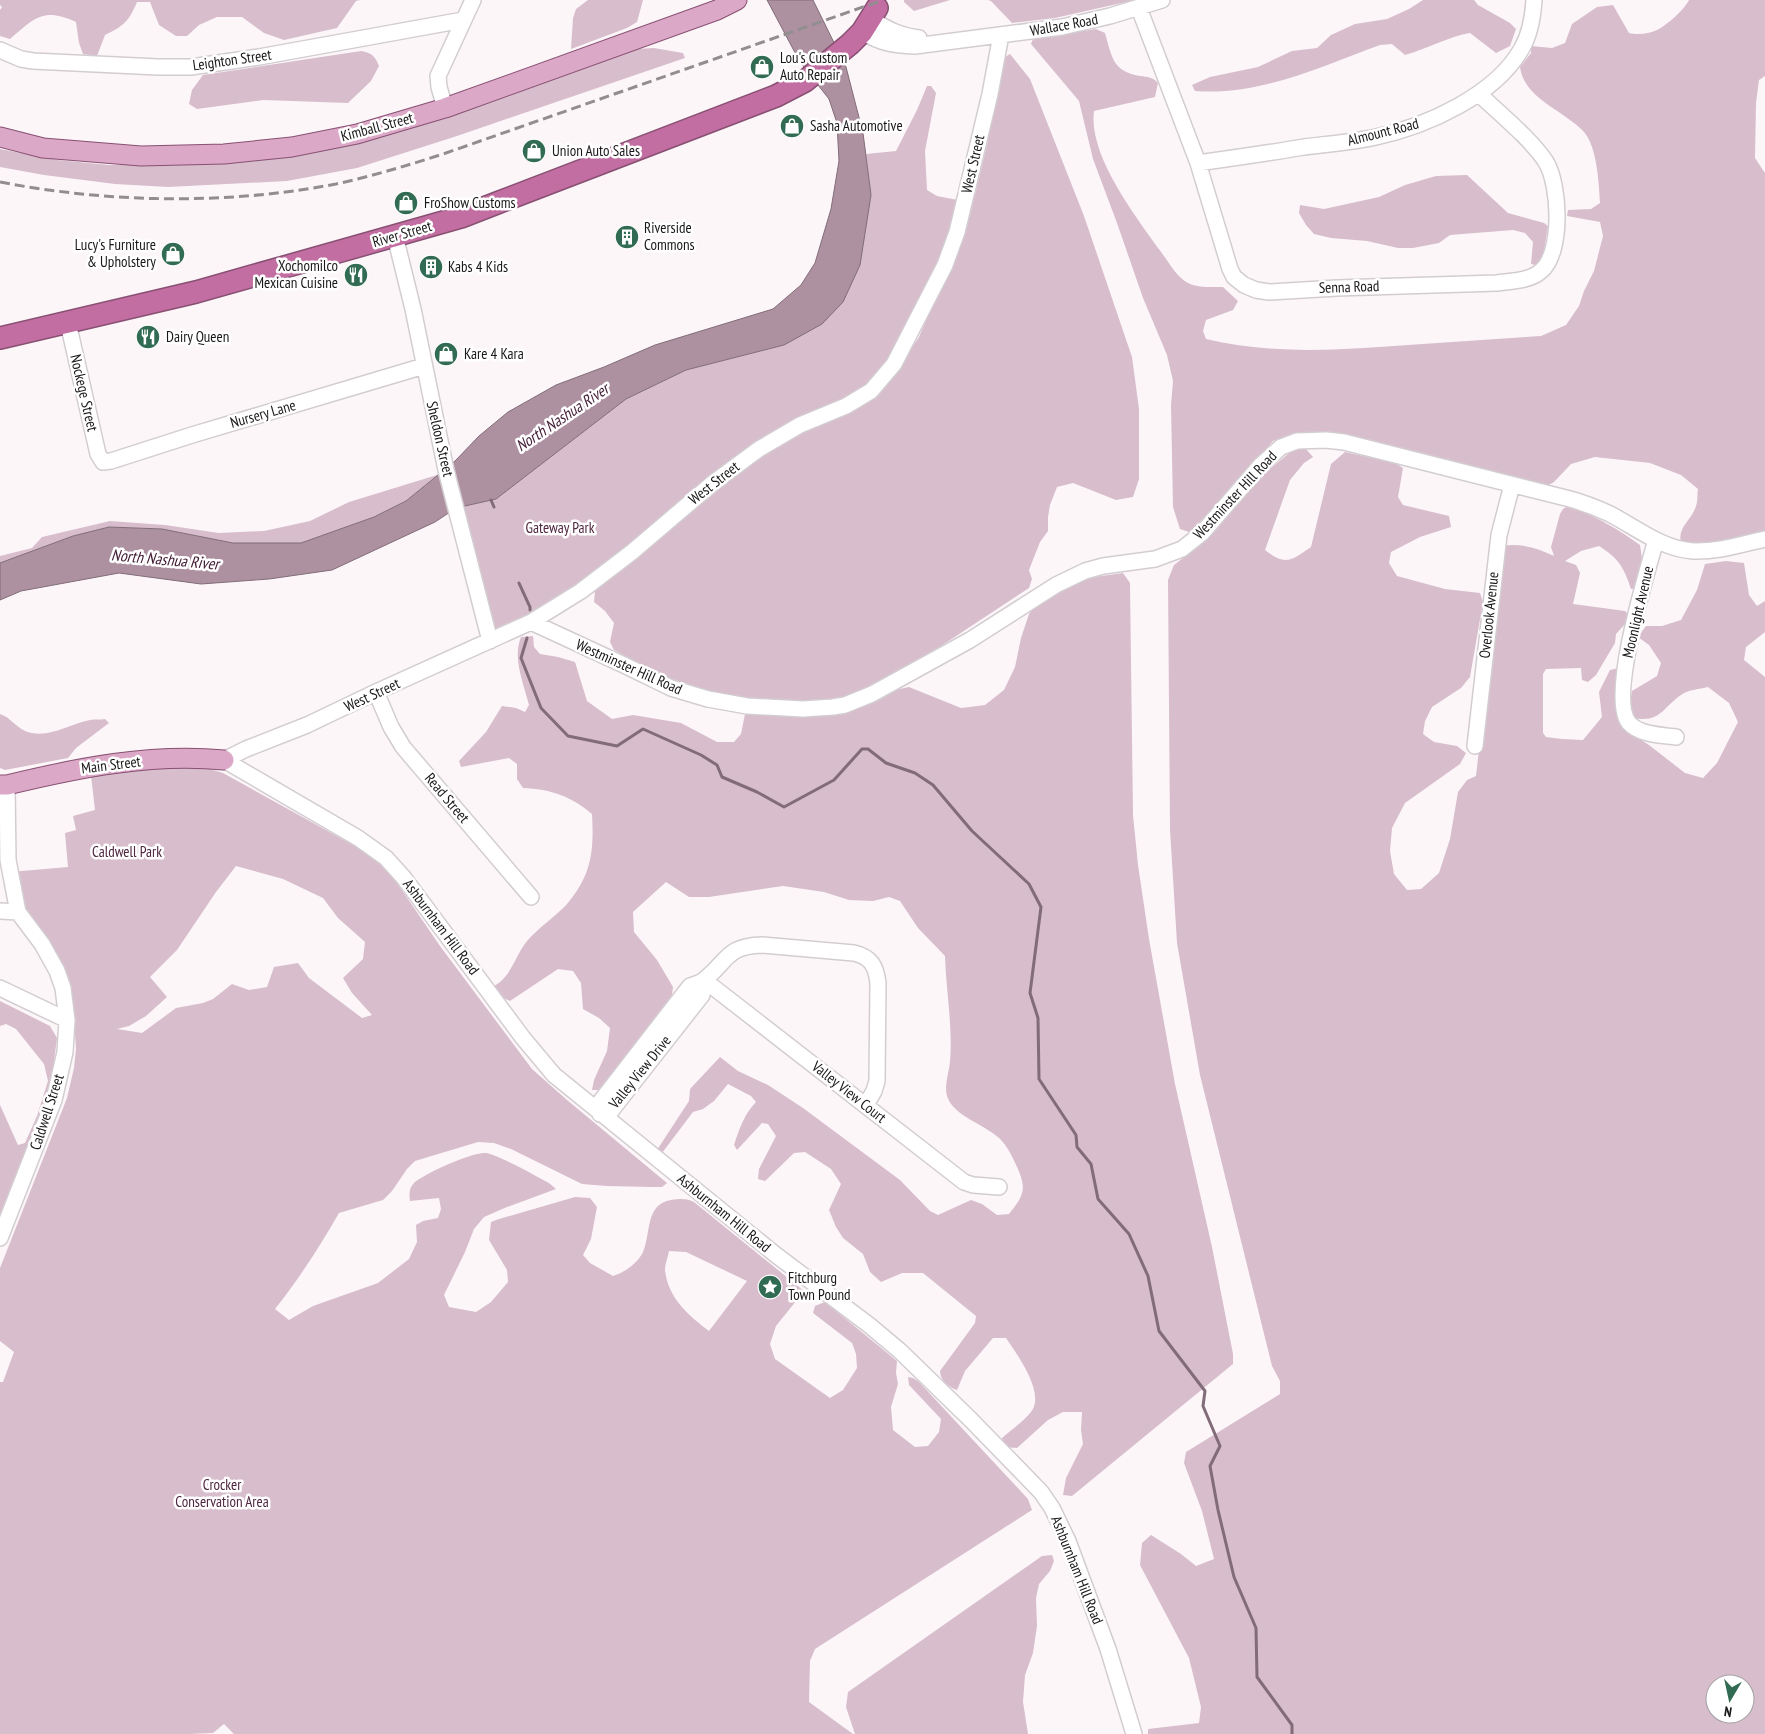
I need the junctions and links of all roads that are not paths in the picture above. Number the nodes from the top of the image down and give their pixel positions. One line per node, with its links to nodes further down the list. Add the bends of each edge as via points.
1 (472, 0): 7 (street)
2 (737, 0): 5 (main road, Kimball Street)
3 (1162, 0): 6 (street, Wallace Road)
4 (1534, 0): 11 (street, Almount Road, via 1522,48 1505,70)
5 (716, 5): 12 (main road, Kimball Street)
6 (1140, 8): 9 (street, Wallace Road, via 1062,27); 14 (street, Senna Road)
7 (463, 20): 10 (street, Leighton Street, via 191,67 38,62 20,59); 12 (street, via 438,76)
8 (870, 20): 9 (street, Wallace Road, via 902,36 918,38); 15 (highway, River Street, via 844,50 805,81 776,96 497,204)
9 (1001, 35): 23 (street, West Street, via 957,232 945,265 894,364 871,391 759,449 712,483 581,591)
10 (0, 50)
11 (1479, 94): 14 (street, Almount Road, via 1428,121 1379,136); 14 (street, Senna Road, via 1535,147 1554,178 1557,214 1551,257 1540,273 1523,279 1497,283 1278,292 1249,288 1234,277 1230,269)
12 (445, 108): 13 (main road, Kimball Street, via 349,136 292,147 224,154 108,154 43,148)
13 (0, 137)
14 (1198, 163)
15 (395, 236): 16 (highway, River Street, via 196,292); 18 (street, Sheldon Street)
16 (68, 323): 17 (highway, River Street); 19 (street, Nockege Street, via 98,456)
17 (0, 338)
18 (424, 366): 19 (street, Nursery Lane); 24 (street, Sheldon Street, via 446,470)
19 (103, 462)
20 (1512, 486): 22 (street, Westminster Hill Road, via 1599,509); 23 (street, Westminster Hill Road, via 1344,442 1288,443 1267,458 1202,533 1182,549 1155,559 1085,571 1056,585 970,640 878,690 859,700 833,707 747,706 682,692); 27 (street, Overlook Avenue, via 1498,535)
21 (1765, 539): 22 (street, Westminster Hill Road, via 1694,551)
22 (1656, 540): 26 (street, Moonlight Avenue, via 1627,648 1622,703 1626,717 1634,726)
23 (531, 622): 24 (street, West Street)
24 (490, 641): 25 (street, West Street)
25 (376, 692): 28 (street, West Street); 30 (street, Read Street, via 403,748)
26 (1676, 737)
27 (1475, 746)
28 (224, 760): 29 (main road, Main Street, via 181,759 90,767); 37 (street, Ashburnham Hill Road, via 358,838 386,858 541,1061)
29 (4, 785): 32 (street, Caldwell Street, via 8,860)
30 (531, 897)
31 (0, 911): 32 (street)
32 (18, 912): 35 (street, Caldwell Street, via 57,971)
33 (704, 980): 36 (street, Valley View Court); 36 (street, Valley View Drive, via 729,954 748,946 770,945 867,957 873,963 877,977 878,1069 876,1088); 37 (street, Valley View Drive, via 690,986 600,1102)
34 (0, 988): 35 (street)
35 (68, 1020): 39 (street, Caldwell Street, via 65,1052 54,1100)
36 (866, 1105): 38 (street, Valley View Court, via 964,1182)
37 (600, 1114): 40 (street, Ashburnham Hill Road, via 900,1351 1041,1492 1068,1541 1108,1649)
38 (999, 1187)
39 (0, 1238)
40 (1134, 1734)

